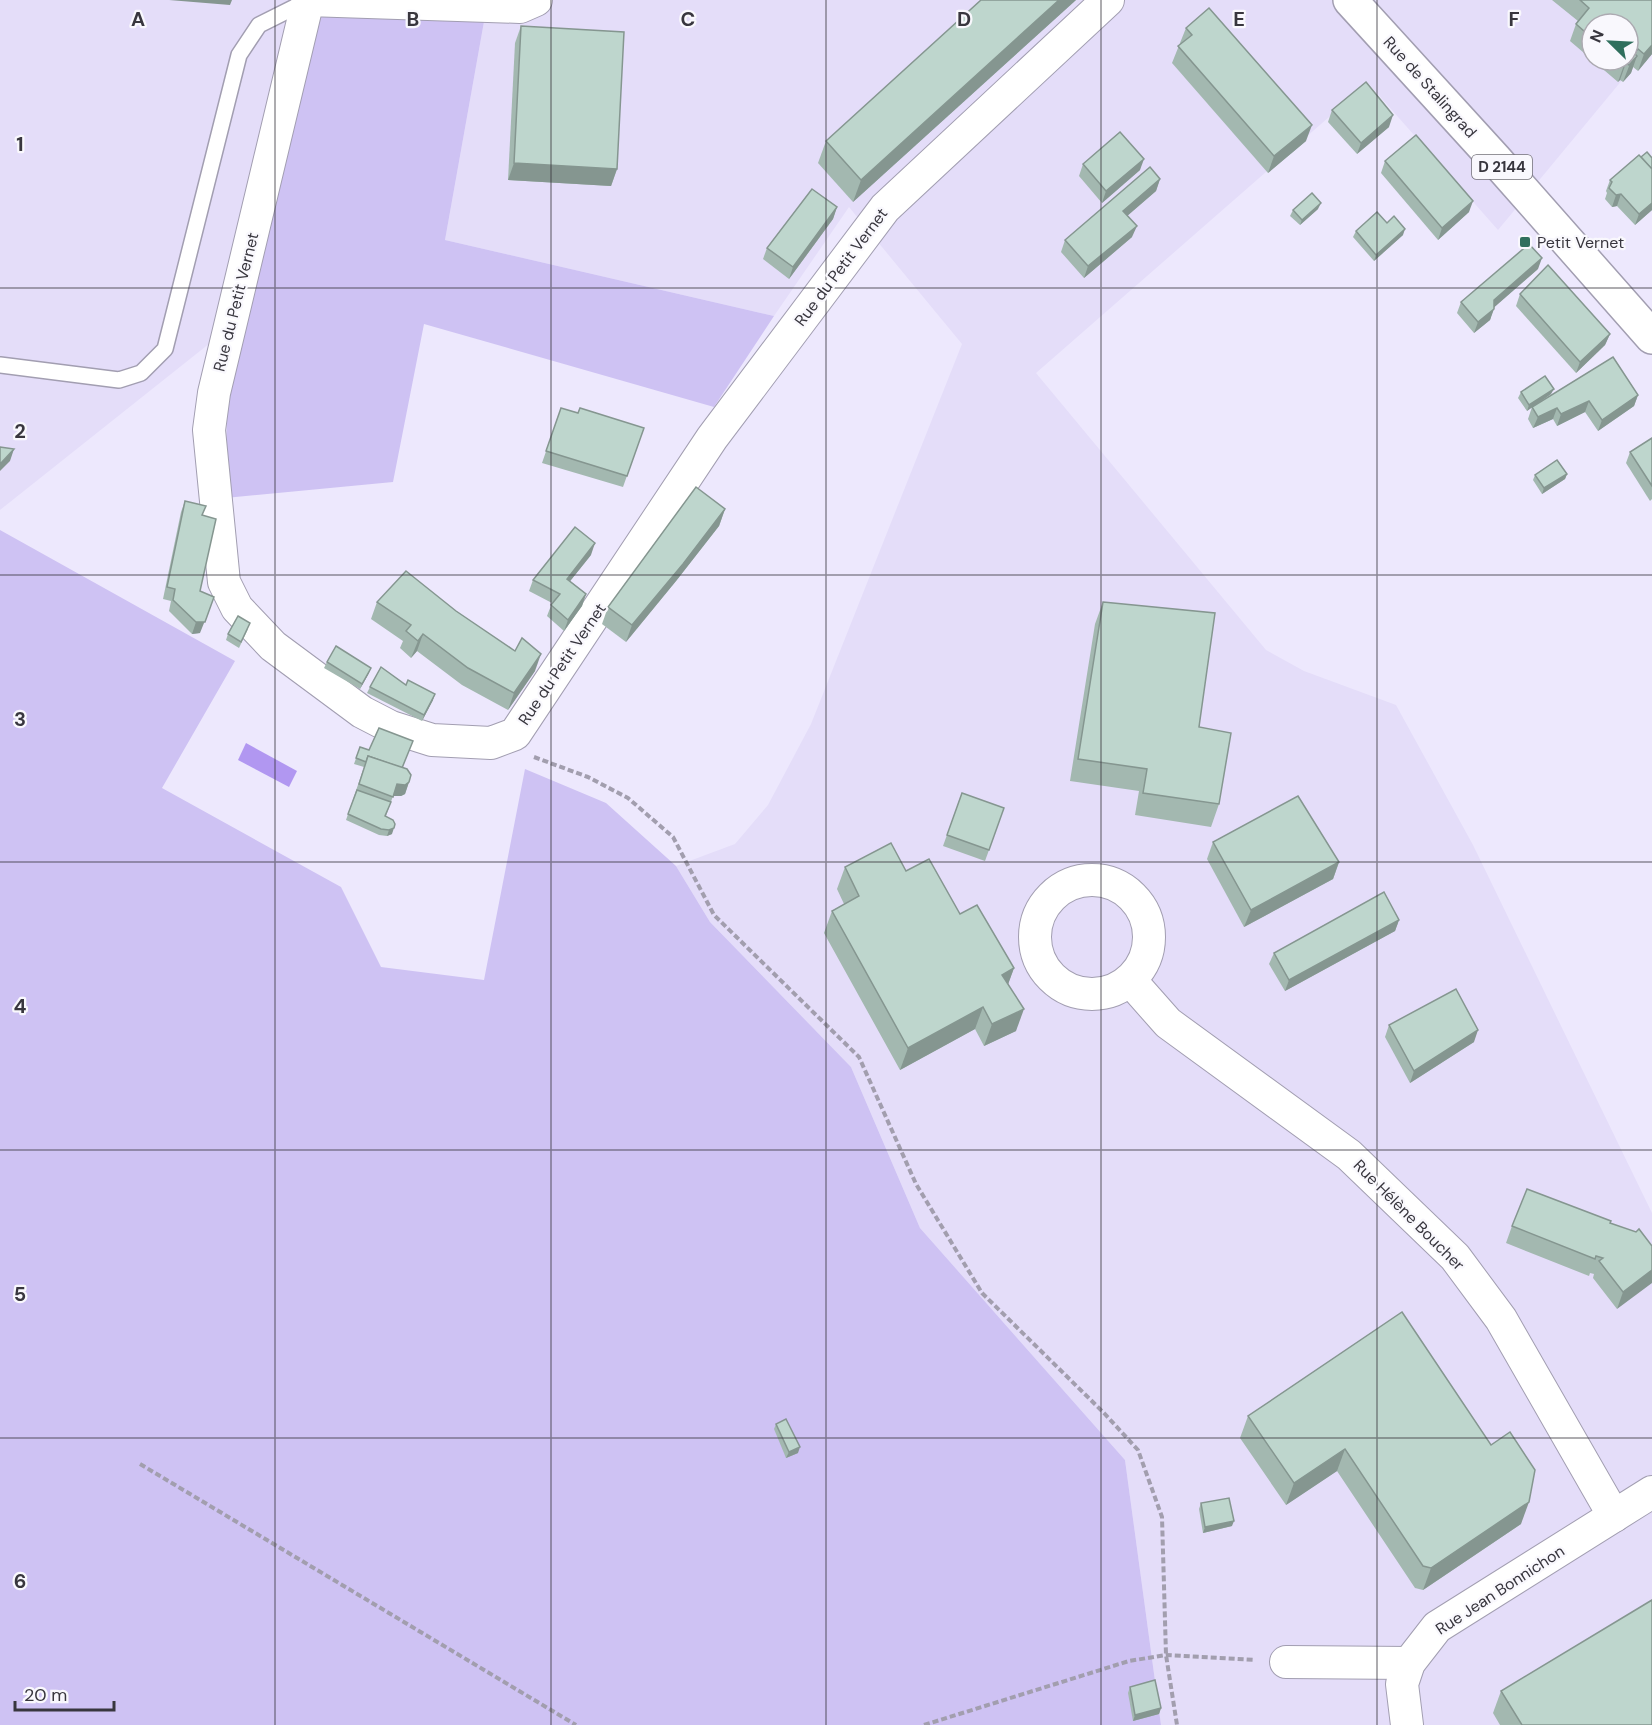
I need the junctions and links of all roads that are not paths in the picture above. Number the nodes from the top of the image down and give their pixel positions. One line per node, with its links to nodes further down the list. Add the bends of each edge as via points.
1 (308, 0): 2 (street, via 520,7); 3 (street, Rue du Petit Vernet, via 214,393 209,430 224,582 237,608 273,645 362,712 391,727 432,740 491,743 515,734 712,438 885,208); 6 (lane, via 260,25 239,55 165,348 141,373 119,380)
2 (536, 0)
3 (1108, 0)
4 (1350, 0): 5 (main road, Rue de Stalingrad / D 2144)
5 (1652, 337)
6 (0, 365)
7 (1130, 980): 9 (street, Rue Hélène Boucher, via 1168,1023 1348,1155 1455,1257 1501,1319)
8 (1652, 1492): 9 (street, Rue Jean Bonnichon)
9 (1614, 1516): 11 (street, Rue Jean Bonnichon, via 1437,1627)
10 (1286, 1662): 11 (street)
11 (1409, 1663): 12 (street, Rue Jean Bonnichon, via 1402,1684)
12 (1407, 1725)

